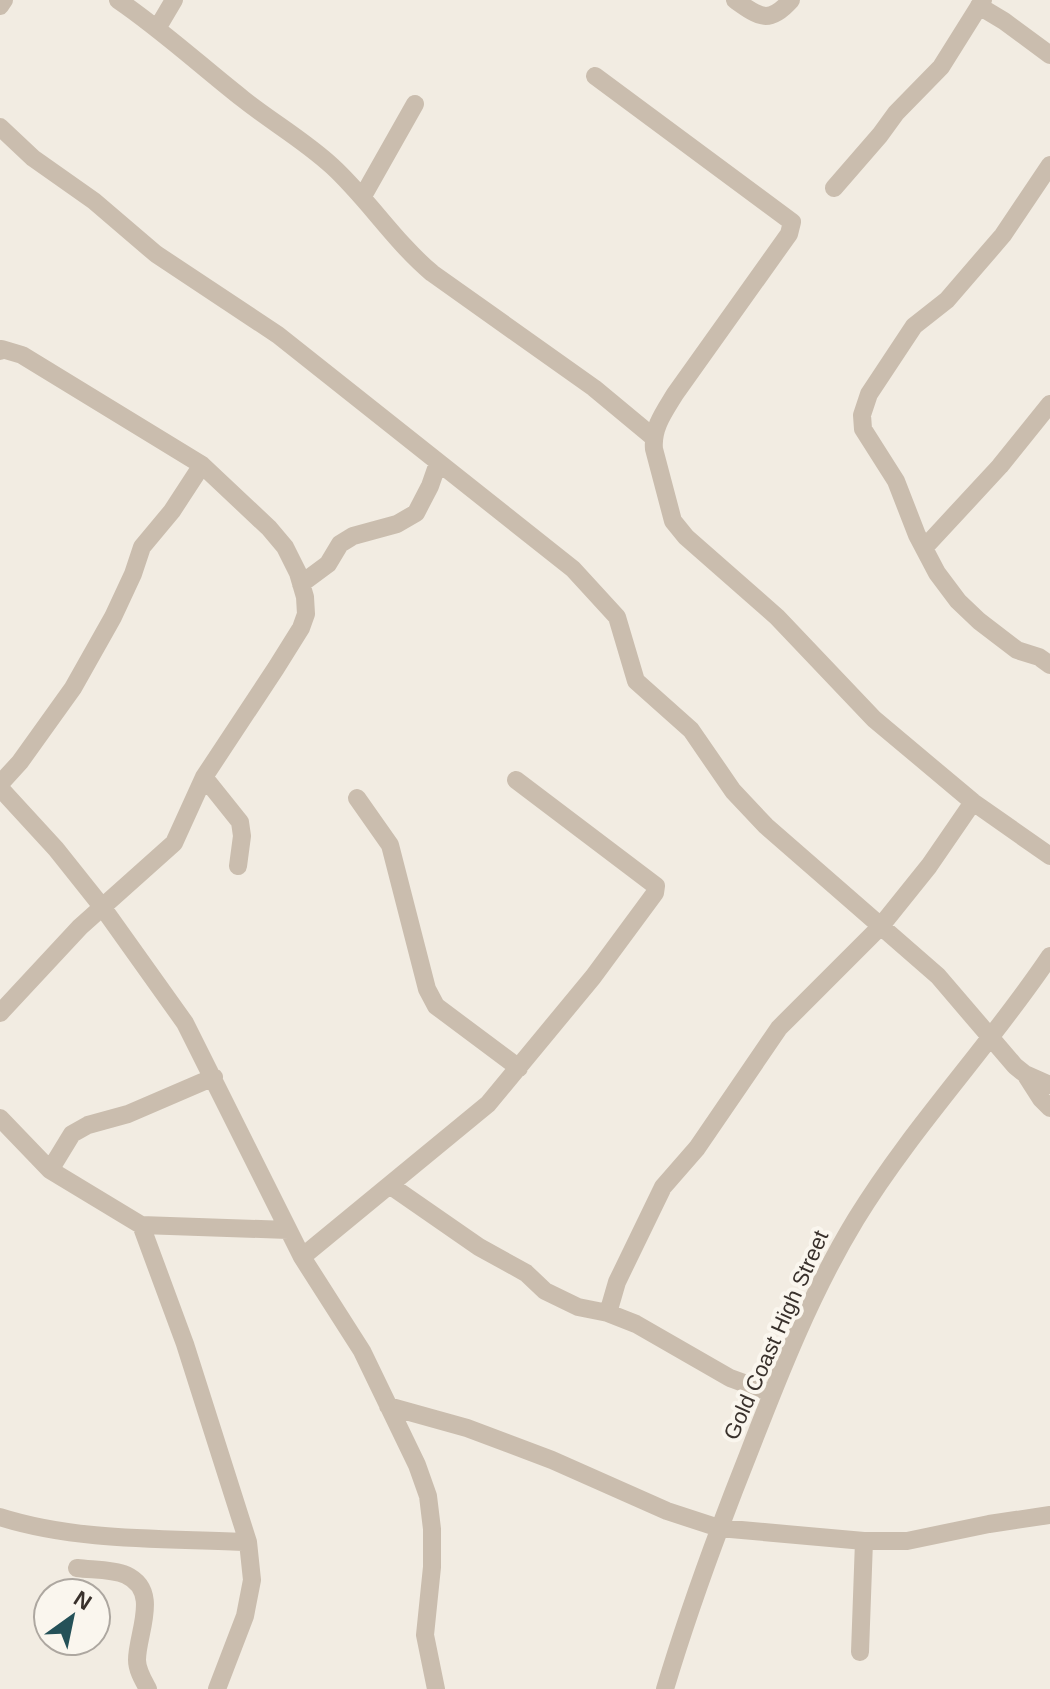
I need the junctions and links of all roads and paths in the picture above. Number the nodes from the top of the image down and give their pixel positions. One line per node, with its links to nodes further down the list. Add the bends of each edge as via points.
1 (4, 0): 7 (street)
2 (118, 0): 8 (street)
3 (174, 0): 8 (street)
4 (735, 0): 5 (street, via 756,15 771,17)
5 (791, 0)
6 (981, 3): 9 (street); 14 (street, via 941,67)
7 (0, 6)
8 (158, 27): 15 (street)
9 (1050, 55)
10 (595, 76): 18 (street, via 792,222 789,234 675,394)
11 (415, 104): 15 (street)
12 (0, 127): 19 (street, via 156,254 278,335)
13 (1050, 165): 21 (street, via 1003,235 947,300 914,326 864,405 863,429 896,481)
14 (834, 188)
15 (363, 196): 18 (street, via 410,255)
16 (0, 351): 20 (street, via 22,355)
17 (1050, 404): 21 (street)
18 (653, 437): 28 (street, via 677,528 777,617 874,719)
19 (438, 463): 22 (street, via 416,513 340,544 328,564); 32 (street, via 584,579 617,617 636,681 691,730 733,791 766,826)
20 (202, 465): 22 (street, via 285,547); 26 (street, via 142,547 113,617 73,688)
21 (925, 547): 23 (street, via 937,573 979,621 1017,650)
22 (301, 584): 24 (street, via 306,614 301,628)
23 (1046, 655)
24 (204, 777): 30 (street, via 240,822); 31 (street, via 174,843)
25 (516, 780): 36 (street, via 656,886 593,977)
26 (0, 786): 31 (street)
27 (357, 798): 36 (street, via 390,845 436,1006)
28 (973, 802): 29 (street); 32 (street)
29 (1050, 856)
30 (238, 866)
31 (103, 908): 34 (street); 38 (street, via 185,1023)
32 (880, 927): 35 (street, via 938,976); 47 (street, via 779,1028 697,1148 663,1187 617,1282)
33 (1050, 956): 35 (street, Gold Coast High Street)
34 (0, 1013)
35 (990, 1038): 37 (street); 48 (street, Gold Coast High Street, via 858,1217)
36 (519, 1068): 43 (street, via 479,1113)
37 (1025, 1074): 39 (street); 40 (street)
38 (214, 1077): 42 (street, via 72,1134); 45 (street)
39 (1050, 1085)
40 (1050, 1108)
41 (0, 1118): 42 (street)
42 (50, 1170): 44 (street)
43 (391, 1186): 46 (street); 47 (street, via 526,1273 545,1291 578,1307)
44 (141, 1225): 45 (street); 54 (street)
45 (288, 1230): 46 (street)
46 (302, 1257): 49 (street, via 362,1351)
47 (608, 1313): 48 (street, via 660,1336 730,1378)
48 (771, 1393): 52 (street, Gold Coast High Street)
49 (388, 1406): 52 (street, via 467,1428); 59 (street, via 428,1496 432,1567 425,1635)
50 (1050, 1515): 53 (street, via 918,1540)
51 (0, 1517): 54 (street, via 30,1527 117,1537)
52 (719, 1528): 53 (street); 60 (street, Gold Coast High Street)
53 (864, 1541): 56 (street)
54 (248, 1542): 58 (street, via 252,1580 245,1616)
55 (77, 1568): 57 (street, via 124,1574 140,1589 146,1606 137,1658)
56 (860, 1652)
57 (148, 1689)
58 (217, 1689)
59 (436, 1689)
60 (665, 1689)

